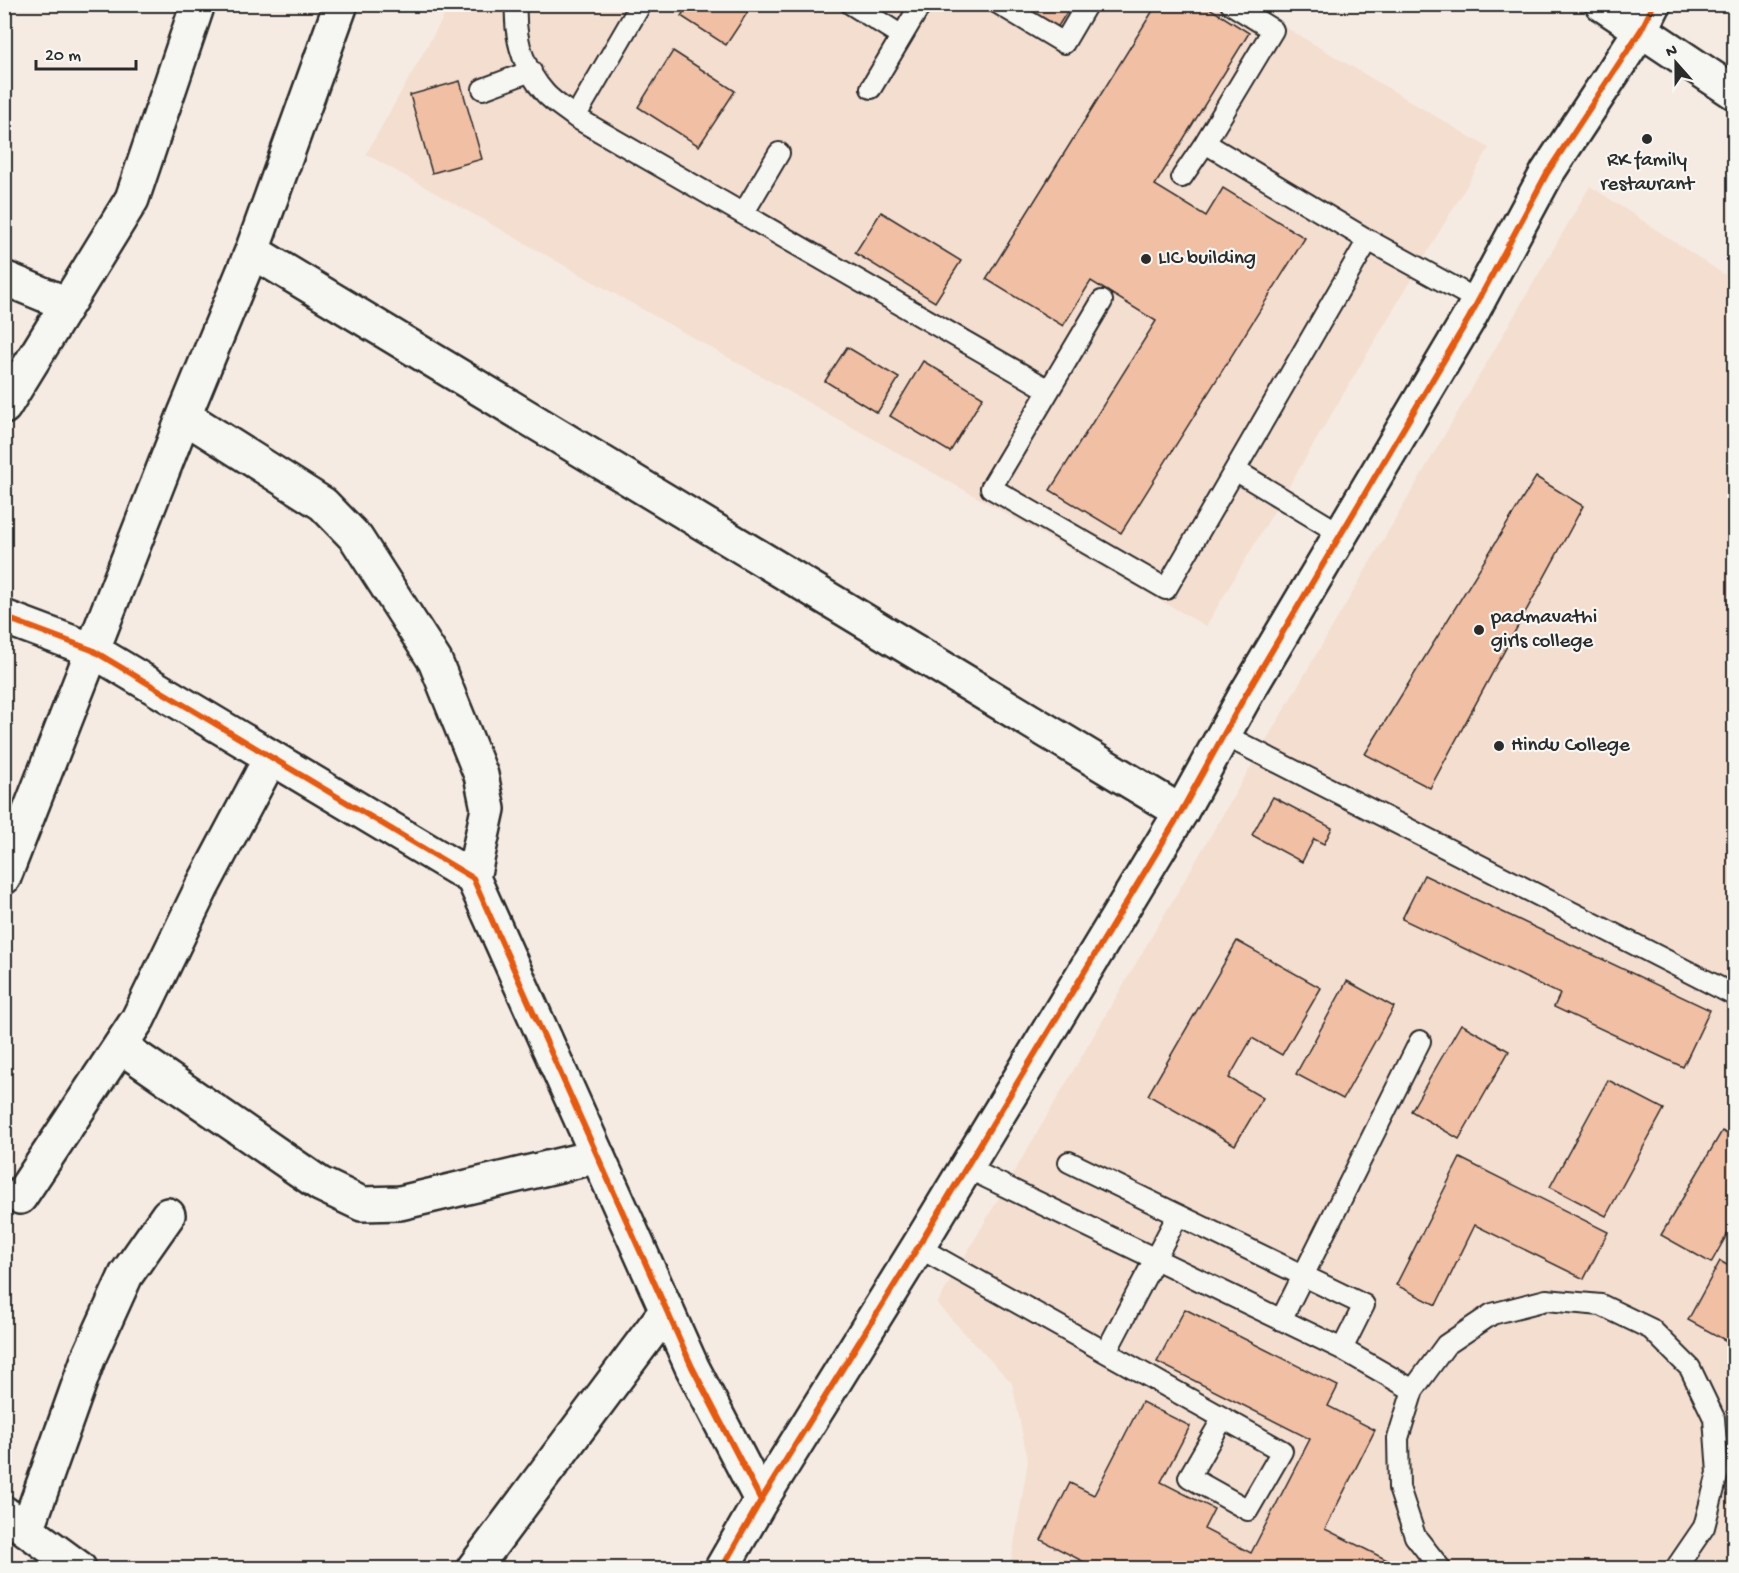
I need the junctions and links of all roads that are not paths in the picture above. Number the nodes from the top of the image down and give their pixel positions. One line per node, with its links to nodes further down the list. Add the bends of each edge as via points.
1 (198, 4): 27 (street, via 132,199)
2 (341, 4): 23 (street)
3 (516, 4): 13 (lane, via 515,25 524,62)
4 (641, 4): 17 (lane)
5 (851, 4): 12 (lane)
6 (921, 4): 12 (lane)
7 (999, 4): 8 (lane, via 1064,43)
8 (1087, 4)
9 (1231, 4): 18 (lane, via 1273,30)
10 (1602, 4): 11 (street)
11 (1648, 17): 16 (street); 26 (street, via 1547,173)
12 (902, 36): 14 (lane)
13 (531, 71): 15 (lane); 17 (lane, via 545,93)
14 (871, 88)
15 (483, 89)
16 (1734, 92)
17 (575, 117): 21 (lane)
18 (1205, 143): 20 (lane); 22 (lane)
19 (779, 153): 21 (lane)
20 (1182, 177)
21 (743, 214): 28 (lane)
22 (1368, 240): 26 (lane); 31 (lane)
23 (252, 251): 30 (street); 37 (street)
24 (4, 278): 27 (street)
25 (1102, 301): 28 (lane)
26 (1479, 301): 32 (street)
27 (67, 304): 29 (street)
28 (1049, 390): 31 (lane, via 991,488 1166,589)
29 (4, 407)
30 (184, 416): 34 (street); 39 (street, via 323,504 356,538 435,661 481,775 488,809)
31 (1235, 470): 32 (lane)
32 (1341, 534): 35 (street)
33 (4, 617): 34 (street)
34 (92, 650): 36 (street); 38 (street)
35 (1224, 735): 37 (street); 40 (lane)
36 (271, 757): 39 (street); 42 (street, via 138,1019)
37 (1181, 812): 45 (street)
38 (4, 877)
39 (473, 878): 43 (street)
40 (1734, 995)
41 (1420, 1041): 51 (lane)
42 (120, 1046): 43 (street, via 320,1184 362,1204 400,1203); 46 (street)
43 (598, 1156): 52 (street)
44 (1069, 1162): 48 (lane)
45 (966, 1167): 49 (street); 50 (lane)
46 (20, 1197)
47 (168, 1215): 59 (street, via 126,1275)
48 (1178, 1215): 50 (lane); 51 (lane)
49 (918, 1247): 55 (lane); 58 (street)
50 (1155, 1258): 53 (lane); 55 (lane)
51 (1303, 1275): 53 (lane); 54 (lane, via 1364,1305)
52 (667, 1310): 58 (street); 61 (street)
53 (1281, 1320): 54 (lane)
54 (1342, 1349): 56 (lane)
55 (1106, 1352): 57 (lane)
56 (1413, 1390): 63 (lane, via 1398,1438 1399,1488 1415,1536); 64 (lane, via 1446,1345 1492,1314 1546,1300 1601,1305 1651,1329 1690,1368 1714,1418 1718,1473 1704,1527)
57 (1223, 1418): 57 (lane, via 1282,1451 1248,1510 1190,1477)
58 (761, 1500): 62 (street)
59 (16, 1522): 60 (street)
60 (79, 1569)
61 (474, 1569)
62 (722, 1569)
63 (1440, 1569)
64 (1676, 1569)

